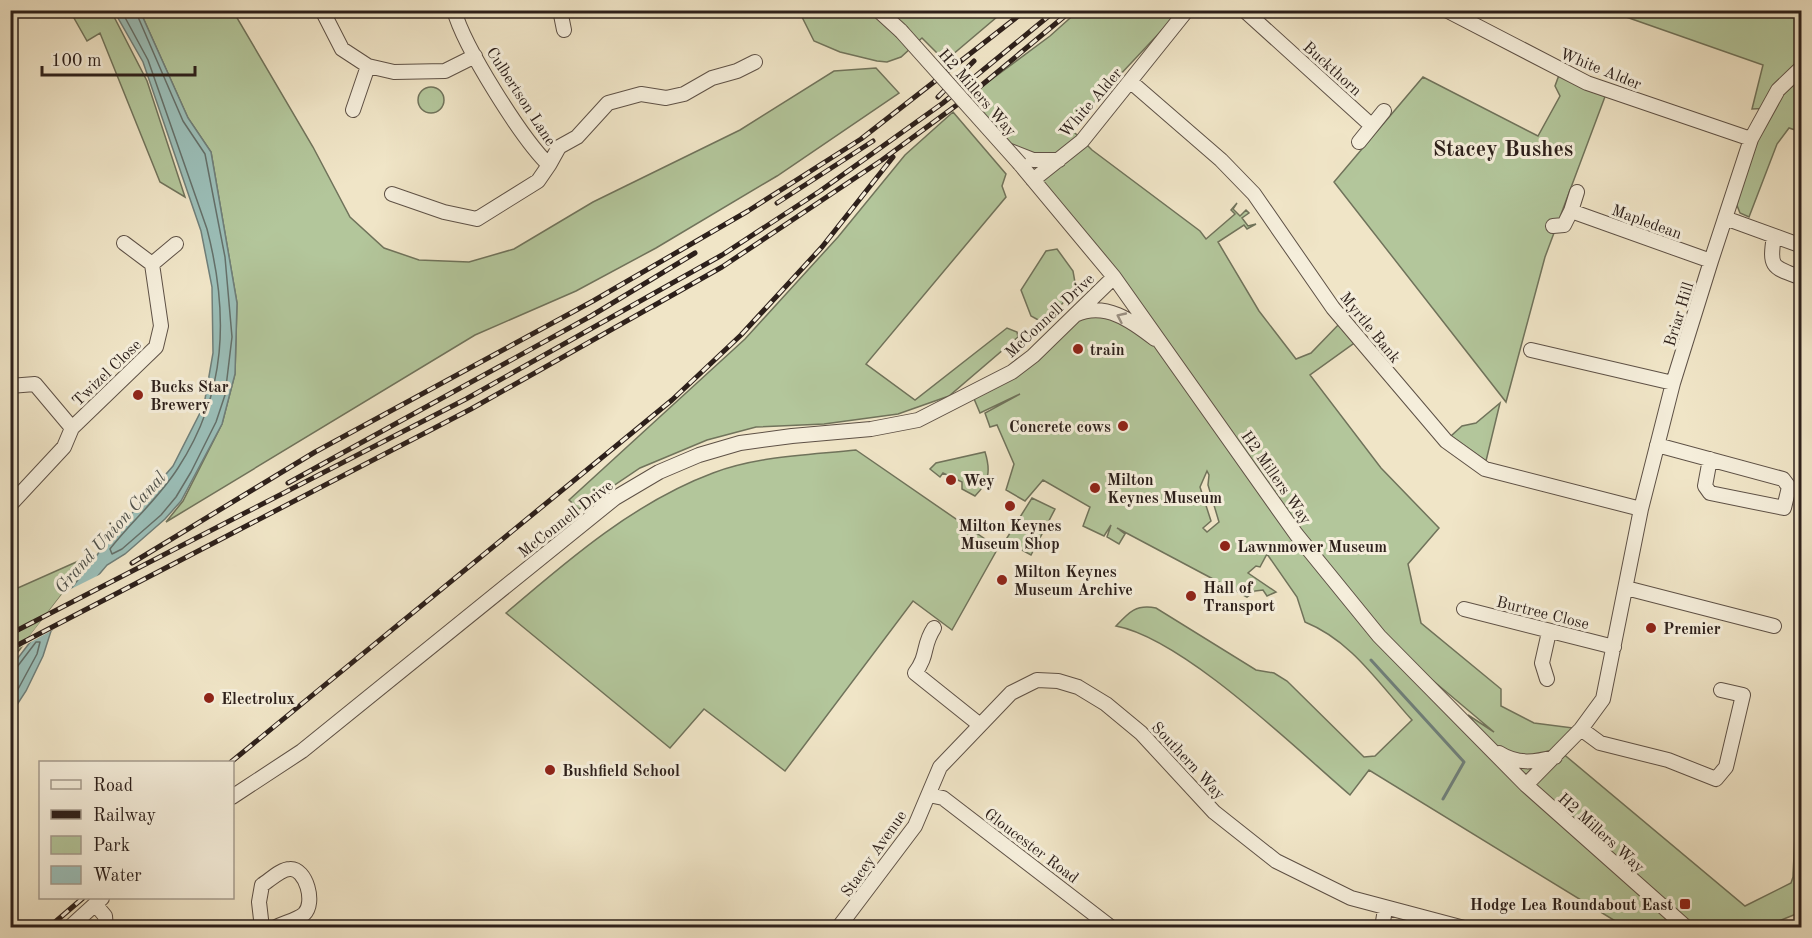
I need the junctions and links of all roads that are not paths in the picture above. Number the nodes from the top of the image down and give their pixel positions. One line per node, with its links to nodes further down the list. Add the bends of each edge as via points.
1 (321, 10): 11 (street, via 342,49)
2 (454, 10): 9 (street, Culbertson Lane)
3 (560, 10): 8 (street)
4 (878, 10): 19 (street, H2 Millers Way, bridge)
5 (1187, 10): 13 (street, White Alder)
6 (1244, 10): 16 (street, Buckthorn)
7 (1446, 10): 17 (street, White Alder, via 1587,83)
8 (564, 30)
9 (475, 56): 11 (street, via 445,71 394,72); 21 (street, Culbertson Lane, via 535,152)
10 (755, 63): 21 (street, via 712,78 684,94 666,98 641,94 608,103 577,137 559,147)
11 (368, 66): 14 (street)
12 (1802, 67): 17 (street, Briar Hill, via 1778,90)
13 (1131, 82): 20 (street, White Alder, via 1082,141); 45 (street, Myrtle Bank, via 1254,194 1333,308 1446,441 1467,459 1485,469)
14 (353, 110)
15 (1384, 111): 16 (street)
16 (1372, 126): 18 (street)
17 (1751, 140): 26 (street, Briar Hill)
18 (1359, 142)
19 (1008, 151): 20 (street, via 1033,160); 22 (street, H2 Millers Way, bridge)
20 (1059, 160): 22 (street, White Alder)
21 (549, 165): 24 (street, Culbertson Lane, via 538,181 477,219)
22 (1033, 180): 34 (street, H2 Millers Way)
23 (1577, 192): 25 (street)
24 (392, 194)
25 (1571, 211): 27 (street, via 1564,225); 32 (street, Mapledean)
26 (1725, 218): 28 (street); 32 (street, Briar Hill)
27 (1553, 226)
28 (1774, 236): 31 (street); 35 (street, via 1770,260 1773,265)
29 (124, 243): 33 (street)
30 (176, 244): 33 (street)
31 (1802, 246)
32 (1711, 261): 39 (street, Briar Hill)
33 (152, 264): 41 (street, Twizel Close, via 161,326 156,347)
34 (1114, 277): 36 (street, McConnell Drive); 37 (street, H2 Millers Way)
35 (1802, 278)
36 (1069, 318): 37 (street, one-way to 36, via 1130,321 1108,311 1085,311); 60 (street, McConnell Drive, via 1012,372 918,420 740,443 659,472 615,498 302,751)
37 (1166, 348): 56 (street, H2 Millers Way, via 1313,555 1379,636)
38 (1531, 350): 39 (street)
39 (1673, 384): 42 (street, Briar Hill)
40 (10, 386): 41 (street, via 35,384)
41 (72, 428): 44 (street, Twizel Close, via 64,447)
42 (1657, 444): 43 (street); 45 (street, Briar Hill)
43 (1710, 459): 43 (street, via 1783,478 1789,487 1784,508 1710,493 1705,486)
44 (10, 505)
45 (1641, 508): 46 (street, Briar Hill)
46 (1626, 588): 48 (street); 51 (street, Briar Hill)
47 (1464, 609): 50 (street, Burtree Close)
48 (1774, 626)
49 (934, 628): 54 (street, via 926,640 926,658 915,673)
50 (1549, 632): 51 (street, Burtree Close); 52 (street, via 1542,663)
51 (1614, 647): 55 (street, Briar Hill, via 1603,699)
52 (1547, 679)
53 (1721, 690): 55 (street, via 1743,694 1726,767 1716,778 1600,742)
54 (980, 725): 59 (street, Southern Way, via 940,767); 62 (street, Southern Way, via 1011,693 1037,680 1078,687 1141,733 1214,812 1276,861 1351,898)
55 (1581, 729): 57 (street, Briar Hill)
56 (1480, 740): 57 (street, via 1510,760 1528,763); 58 (street, H2 Millers Way)
57 (1556, 756): 58 (street, Briar Hill)
58 (1526, 785): 71 (street, H2 Millers Way)
59 (929, 795): 64 (street, Stacey Avenue, via 904,843); 68 (street, Gloucester Road, via 943,798)
60 (234, 796)
61 (99, 901): 63 (street); 65 (street)
62 (1385, 909): 69 (street); 70 (street, Southern Way)
63 (105, 922)
64 (845, 925)
65 (69, 927)
66 (262, 927): 67 (street, via 262,885 286,869 294,869 310,896 310,905 304,914)
67 (274, 927)
68 (1112, 927)
69 (1382, 927)
70 (1464, 927)
71 (1687, 927)

